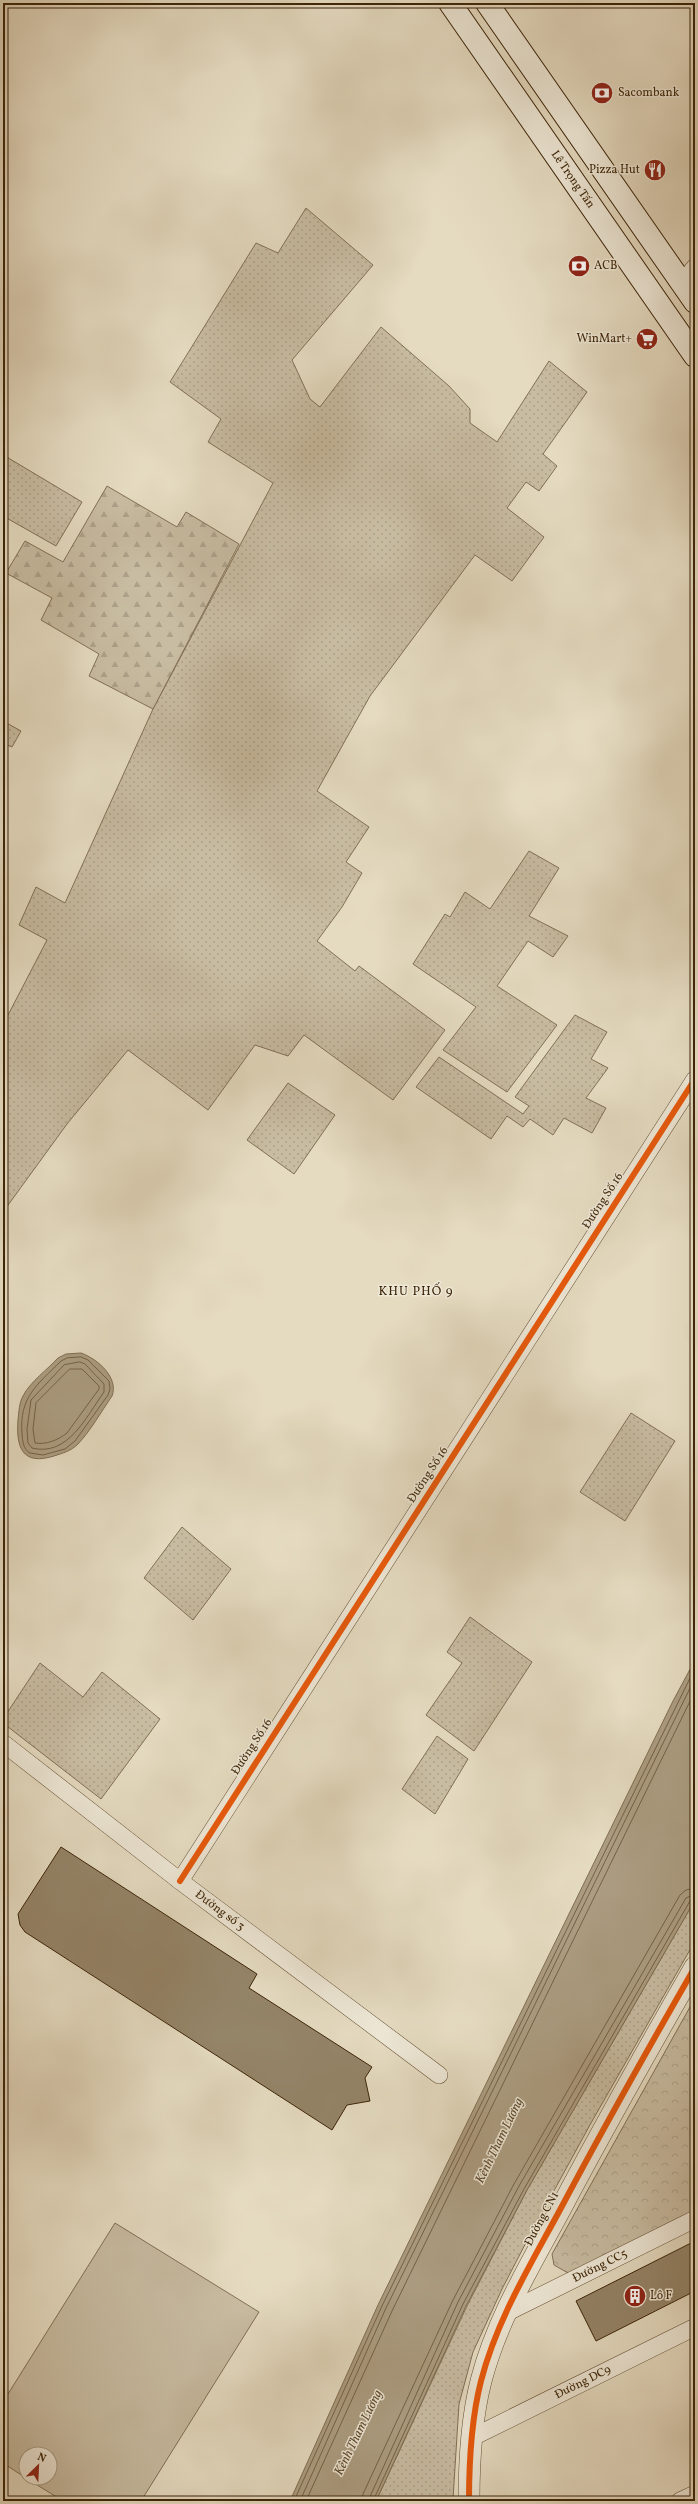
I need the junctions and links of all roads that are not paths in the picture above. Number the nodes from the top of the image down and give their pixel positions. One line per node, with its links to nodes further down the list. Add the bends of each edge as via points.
1 (450, 3): 5 (main road, Lê Trọng Tấn)
2 (487, 3): 3 (main road)
3 (688, 275): 4 (main road)
4 (695, 302)
5 (694, 354)
6 (695, 1079): 8 (street, Đường Số 16)
7 (3, 1743): 8 (street, Đường số 3)
8 (180, 1881): 10 (street, Đường số 3)
9 (695, 1967): 12 (street, Đường CN1, via 580,2173)
10 (439, 2075)
11 (695, 2219): 12 (street, Đường CC5)
12 (506, 2313): 14 (street, Đường CN1, via 481,2381)
13 (695, 2327): 14 (street, Đường DC9)
14 (471, 2438): 16 (street, Đường CN1)
15 (695, 2494): 17 (street)
16 (469, 2501)
17 (680, 2501)

